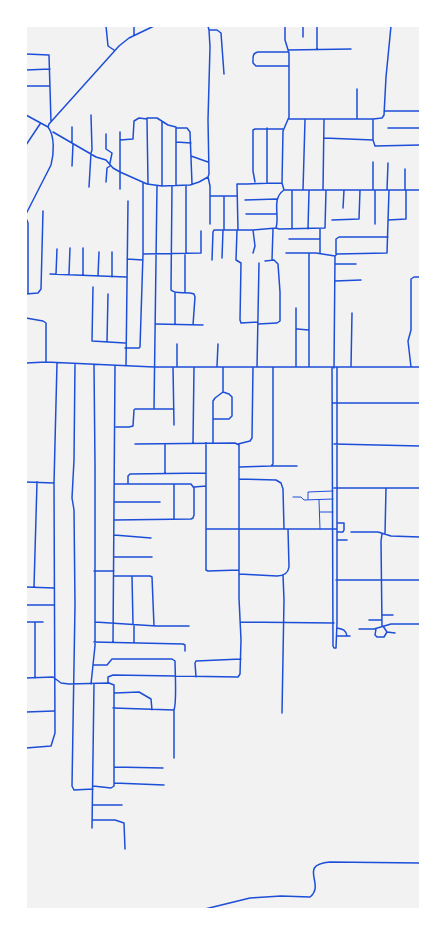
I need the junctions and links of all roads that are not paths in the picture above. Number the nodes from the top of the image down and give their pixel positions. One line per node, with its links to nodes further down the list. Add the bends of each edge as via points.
1 (106, 26): 14 (street, via 108,46)
2 (134, 26): 11 (street)
3 (154, 26): 9 (street)
4 (208, 26): 10 (street)
5 (284, 26): 16 (street)
6 (303, 26): 12 (street)
7 (317, 26): 15 (street)
8 (391, 26): 25 (street)
9 (151, 27): 11 (street)
10 (209, 30): 21 (street, via 221,33); 58 (street)
11 (134, 36): 14 (street)
12 (303, 37)
13 (351, 49): 15 (street)
14 (115, 50): 36 (street)
15 (317, 50): 16 (street)
16 (288, 51): 18 (street); 18 (street, via 256,52 253,55 253,63 258,66)
17 (26, 54): 19 (street, via 49,54)
18 (289, 66): 30 (street)
19 (50, 69): 20 (street); 23 (street)
20 (26, 70)
21 (224, 74)
22 (26, 86): 23 (street)
23 (50, 86): 36 (street)
24 (357, 89): 32 (street)
25 (384, 111): 26 (street); 33 (street, via 382,118)
26 (420, 111)
27 (26, 115): 37 (street)
28 (92, 115): 56 (street)
29 (147, 118): 35 (street, via 154,117); 49 (street, via 134,122 133,140); 70 (street)
30 (288, 119): 34 (street); 44 (street)
31 (324, 119): 32 (street); 34 (street); 48 (street)
32 (357, 119): 33 (street)
33 (373, 119): 50 (street)
34 (304, 120): 82 (street)
35 (162, 121): 40 (street); 75 (street)
36 (51, 122): 38 (street)
37 (40, 124): 38 (street); 54 (street)
38 (48, 127): 45 (street)
39 (72, 127): 53 (street)
40 (176, 128): 51 (street); 52 (street, via 188,129)
41 (267, 128): 44 (street); 67 (street, via 252,131); 72 (street)
42 (388, 128): 43 (street)
43 (420, 128)
44 (283, 129): 69 (street)
45 (52, 132): 53 (street); 100 (street, via 51,165)
46 (120, 132): 49 (street)
47 (106, 134): 61 (street, via 106,149 112,153)
48 (324, 138): 50 (street); 84 (street)
49 (120, 140): 64 (street)
50 (373, 140): 55 (street, via 376,146)
51 (176, 142): 52 (street); 77 (street)
52 (191, 142): 57 (street)
53 (72, 143): 56 (street); 62 (street)
54 (26, 145)
55 (420, 145)
56 (91, 154): 61 (street); 78 (street)
57 (191, 156): 58 (street); 71 (street)
58 (209, 162): 65 (street)
59 (373, 162): 88 (street)
60 (388, 163): 89 (street)
61 (111, 165): 64 (street); 66 (street, via 107,168)
62 (72, 166)
63 (405, 169): 90 (street)
64 (120, 172): 68 (street); 79 (street)
65 (208, 177): 71 (street); 92 (street)
66 (106, 182)
67 (255, 182): 72 (street); 94 (street, via 237,184)
68 (143, 183): 70 (street); 128 (street)
69 (282, 183): 72 (street); 80 (street)
70 (148, 184): 74 (street)
71 (192, 184): 73 (street)
72 (267, 184)
73 (186, 185): 77 (street); 131 (street)
74 (157, 186): 75 (street); 129 (street)
75 (162, 186): 76 (street)
76 (172, 186): 77 (street); 130 (street)
77 (176, 186)
78 (89, 187)
79 (120, 189)
80 (284, 190): 81 (street); 95 (street)
81 (292, 190): 82 (street); 110 (street)
82 (303, 190): 83 (street)
83 (308, 190): 84 (street); 111 (street)
84 (323, 190): 85 (street)
85 (326, 190): 86 (street); 112 (street, via 325,228)
86 (344, 190): 87 (street); 98 (street)
87 (360, 190): 88 (street); 104 (street, via 359,219)
88 (374, 190): 89 (street); 107 (street)
89 (388, 190): 90 (street); 105 (street)
90 (405, 190): 91 (street); 105 (street, via 406,219)
91 (420, 190)
92 (210, 196): 93 (street); 106 (street)
93 (224, 196): 94 (street); 113 (street)
94 (237, 196): 114 (street)
95 (277, 199): 96 (street); 102 (street)
96 (245, 200)
97 (128, 201): 135 (street)
98 (343, 208)
99 (43, 211): 156 (street, via 41,289 40,292)
100 (26, 214)
101 (246, 214): 102 (street)
102 (277, 214): 108 (street)
103 (26, 218): 156 (street)
104 (332, 220)
105 (388, 220): 117 (street)
106 (210, 224)
107 (375, 224)
108 (276, 228): 109 (street); 110 (street)
109 (273, 229): 115 (street); 138 (street)
110 (292, 229): 111 (street)
111 (308, 229): 112 (street)
112 (320, 229): 119 (street)
113 (224, 230): 114 (street); 134 (street); 137 (street, via 213,231)
114 (237, 230): 115 (street); 161 (street, via 236,260 241,263 240,320)
115 (253, 230): 132 (street)
116 (201, 231): 131 (street, via 201,253)
117 (388, 237): 133 (street, via 339,237 336,239); 133 (street, via 387,254)
118 (289, 239): 119 (street)
119 (320, 239): 127 (street)
120 (70, 248): 145 (street)
121 (83, 248): 146 (street)
122 (57, 249): 144 (street)
123 (99, 252): 147 (street)
124 (112, 252): 148 (street)
125 (286, 253): 126 (street)
126 (309, 253): 127 (street); 167 (street)
127 (320, 253): 133 (street)
128 (143, 254): 129 (street); 136 (street)
129 (157, 254): 130 (street); 162 (street)
130 (171, 254): 131 (street); 155 (street, via 170,290)
131 (186, 254): 154 (street)
132 (253, 254)
133 (335, 255): 141 (street)
134 (222, 258)
135 (127, 259): 136 (street); 149 (street)
136 (143, 260): 172 (street, via 140,347)
137 (212, 260)
138 (272, 260): 139 (street); 161 (street, via 277,262 278,266 280,321)
139 (265, 261)
140 (260, 263): 161 (street)
141 (335, 264): 142 (street); 152 (street)
142 (356, 264)
143 (50, 274): 144 (street)
144 (56, 274): 145 (street)
145 (69, 274): 146 (street)
146 (82, 275): 147 (street)
147 (98, 276): 148 (street)
148 (112, 277): 149 (street)
149 (126, 277): 169 (street)
150 (420, 277): 191 (street, via 412,279 411,330 408,341)
151 (361, 280): 152 (street)
152 (335, 281): 194 (street)
153 (93, 287): 168 (street, via 92,340)
154 (185, 292): 155 (street); 164 (street, via 195,295)
155 (175, 293): 163 (street)
156 (27, 294)
157 (108, 294): 168 (street)
158 (296, 308): 166 (street)
159 (352, 314): 190 (street)
160 (26, 318): 173 (street, via 46,323)
161 (258, 323): 187 (street)
162 (156, 324): 163 (street); 181 (street)
163 (175, 324): 164 (street)
164 (194, 325): 165 (street)
165 (203, 325)
166 (296, 330): 167 (street); 189 (street)
167 (309, 330): 193 (street)
168 (107, 342): 169 (street)
169 (125, 343): 172 (street)
170 (177, 344): 183 (street)
171 (218, 344): 184 (street)
172 (125, 348): 179 (street)
173 (46, 362): 174 (street); 175 (street)
174 (26, 363)
175 (57, 363): 176 (street); 222 (street)
176 (74, 364): 177 (street); 314 (street)
177 (94, 365): 178 (street); 261 (street)
178 (115, 366): 179 (street); 204 (street)
179 (126, 366): 181 (street)
180 (194, 366): 183 (street); 184 (street); 205 (street)
181 (154, 367): 182 (street); 200 (street)
182 (173, 367): 183 (street); 201 (street)
183 (177, 367)
184 (217, 367): 185 (street)
185 (222, 367): 186 (street); 196 (street)
186 (252, 367): 187 (street); 210 (street, via 252,438)
187 (257, 367): 188 (street)
188 (273, 367): 189 (street); 214 (street)
189 (296, 367): 193 (street)
190 (351, 367): 191 (street); 195 (street)
191 (410, 367): 192 (street)
192 (420, 367)
193 (309, 368): 194 (street)
194 (333, 368): 195 (street); 197 (street)
195 (337, 368): 198 (street)
196 (223, 392): 202 (street, via 214,399); 202 (street, via 232,397 232,416 228,419)
197 (333, 402): 198 (street); 211 (street)
198 (337, 403): 199 (street); 212 (street)
199 (420, 403)
200 (154, 409): 201 (street); 204 (street, via 135,409 133,426)
201 (174, 409): 203 (street)
202 (213, 419): 207 (street)
203 (174, 425)
204 (116, 427): 223 (street)
205 (193, 443): 206 (street); 209 (street)
206 (206, 443): 207 (street); 217 (street)
207 (213, 443): 210 (street)
208 (135, 444): 209 (street)
209 (165, 444): 218 (street)
210 (238, 444): 216 (street)
211 (333, 444): 212 (street); 228 (street)
212 (337, 444): 213 (street); 229 (street)
213 (420, 446)
214 (272, 466): 215 (street); 216 (street)
215 (297, 466)
216 (239, 467): 219 (street)
217 (206, 473): 218 (street); 226 (street)
218 (165, 474): 224 (street, via 130,474)
219 (239, 479): 244 (street); 246 (street, via 276,480 281,483)
220 (26, 482): 221 (street)
221 (37, 482): 222 (street); 272 (street)
222 (54, 483): 273 (street)
223 (114, 484): 224 (street); 237 (street)
224 (128, 484): 225 (street)
225 (174, 484): 227 (street, via 191,484); 241 (street)
226 (206, 486): 227 (street); 245 (street)
227 (194, 487): 241 (street, via 193,518)
228 (333, 488): 229 (street); 232 (street)
229 (337, 488): 230 (street); 243 (street)
230 (386, 488): 231 (street); 252 (street)
231 (420, 488)
232 (333, 491): 234 (street, via 308,492); 236 (street)
233 (293, 497): 234 (street)
234 (308, 500): 235 (street)
235 (319, 500): 236 (street); 239 (street)
236 (333, 500): 240 (street)
237 (114, 502): 238 (street); 242 (street)
238 (160, 502)
239 (320, 512): 240 (street); 248 (street)
240 (333, 512): 249 (street)
241 (174, 519): 242 (street)
242 (114, 520): 253 (street)
243 (337, 523): 250 (street); 250 (street, via 344,524 343,532)
244 (239, 528): 245 (street); 246 (street); 260 (street)
245 (206, 529): 260 (street, via 207,570)
246 (284, 529): 247 (street)
247 (288, 529): 248 (street); 266 (street, via 289,567)
248 (320, 529): 249 (street)
249 (333, 529): 250 (street); 267 (street)
250 (337, 531): 256 (street)
251 (351, 532): 252 (street)
252 (384, 534): 254 (street); 269 (street, via 381,541)
253 (114, 535): 255 (street); 258 (street)
254 (420, 537)
255 (151, 538)
256 (337, 540): 257 (street); 268 (street)
257 (347, 540)
258 (114, 557): 259 (street); 262 (street)
259 (152, 557)
260 (239, 570): 263 (street)
261 (94, 571): 262 (street); 283 (street)
262 (114, 571): 264 (street)
263 (239, 574): 266 (street); 284 (street)
264 (114, 576): 265 (street); 285 (street)
265 (132, 576): 290 (street); 291 (street, via 153,578)
266 (283, 576): 286 (street)
267 (334, 580): 268 (street); 287 (street)
268 (337, 580): 269 (street); 288 (street)
269 (382, 580): 270 (street); 276 (street)
270 (420, 580)
271 (26, 587): 272 (street)
272 (34, 587): 273 (street)
273 (55, 588): 275 (street)
274 (26, 604): 275 (street)
275 (55, 605): 312 (street)
276 (382, 615): 277 (street); 279 (street)
277 (393, 615)
278 (369, 620): 279 (street)
279 (382, 620): 293 (street)
280 (26, 622): 281 (street)
281 (35, 622): 282 (street); 311 (street)
282 (43, 622)
283 (95, 622): 285 (street); 302 (street)
284 (240, 622): 286 (street); 306 (street)
285 (113, 623): 290 (street); 303 (street)
286 (284, 623): 287 (street); 323 (street)
287 (334, 623): 288 (street); 299 (street, via 334,648)
288 (337, 623): 294 (street)
289 (420, 624): 293 (street)
290 (133, 625): 291 (street); 304 (street)
291 (154, 626): 292 (street)
292 (189, 626)
293 (383, 626): 296 (street); 297 (street)
294 (337, 628): 299 (street); 300 (street, via 345,630)
295 (359, 629): 296 (street)
296 (376, 629): 297 (street, via 375,635 379,638 386,636)
297 (387, 632): 298 (street)
298 (395, 633)
299 (337, 636): 300 (street)
300 (347, 636): 301 (street)
301 (350, 636)
302 (94, 642): 303 (street); 307 (street)
303 (113, 642): 304 (street)
304 (134, 642): 305 (street, via 183,644)
305 (185, 652)
306 (241, 659): 309 (street, via 239,677); 309 (street, via 196,661)
307 (93, 665): 308 (street, via 107,665 112,659 172,660); 315 (street)
308 (174, 676): 309 (street); 313 (street, via 111,675 108,677); 319 (street)
309 (196, 677)
310 (26, 678): 311 (street)
311 (35, 678): 312 (street)
312 (55, 678): 314 (street, via 61,683); 321 (street)
313 (108, 683): 316 (street); 317 (street, via 114,685)
314 (74, 684): 315 (street); 331 (street, via 73,788)
315 (91, 684): 316 (street)
316 (94, 684): 330 (street)
317 (115, 693): 318 (street); 320 (street, via 141,692 151,699)
318 (113, 708): 320 (street); 326 (street)
319 (174, 709): 320 (street); 325 (street)
320 (152, 710)
321 (55, 711): 322 (street); 324 (street, via 55,733 51,746)
322 (26, 712)
323 (282, 713)
324 (26, 748)
325 (174, 758)
326 (114, 767): 327 (street); 328 (street)
327 (163, 768)
328 (114, 783): 329 (street); 330 (street, via 111,788)
329 (164, 785)
330 (93, 786): 331 (street)
331 (93, 789): 332 (street)
332 (93, 805): 333 (street); 334 (street)
333 (122, 806)
334 (92, 820): 335 (street); 336 (street, via 116,820 124,823)
335 (92, 828)
336 (125, 849)
337 (420, 863): 338 (street, via 319,863 313,869 314,890 310,897 250,898)
338 (205, 909)

